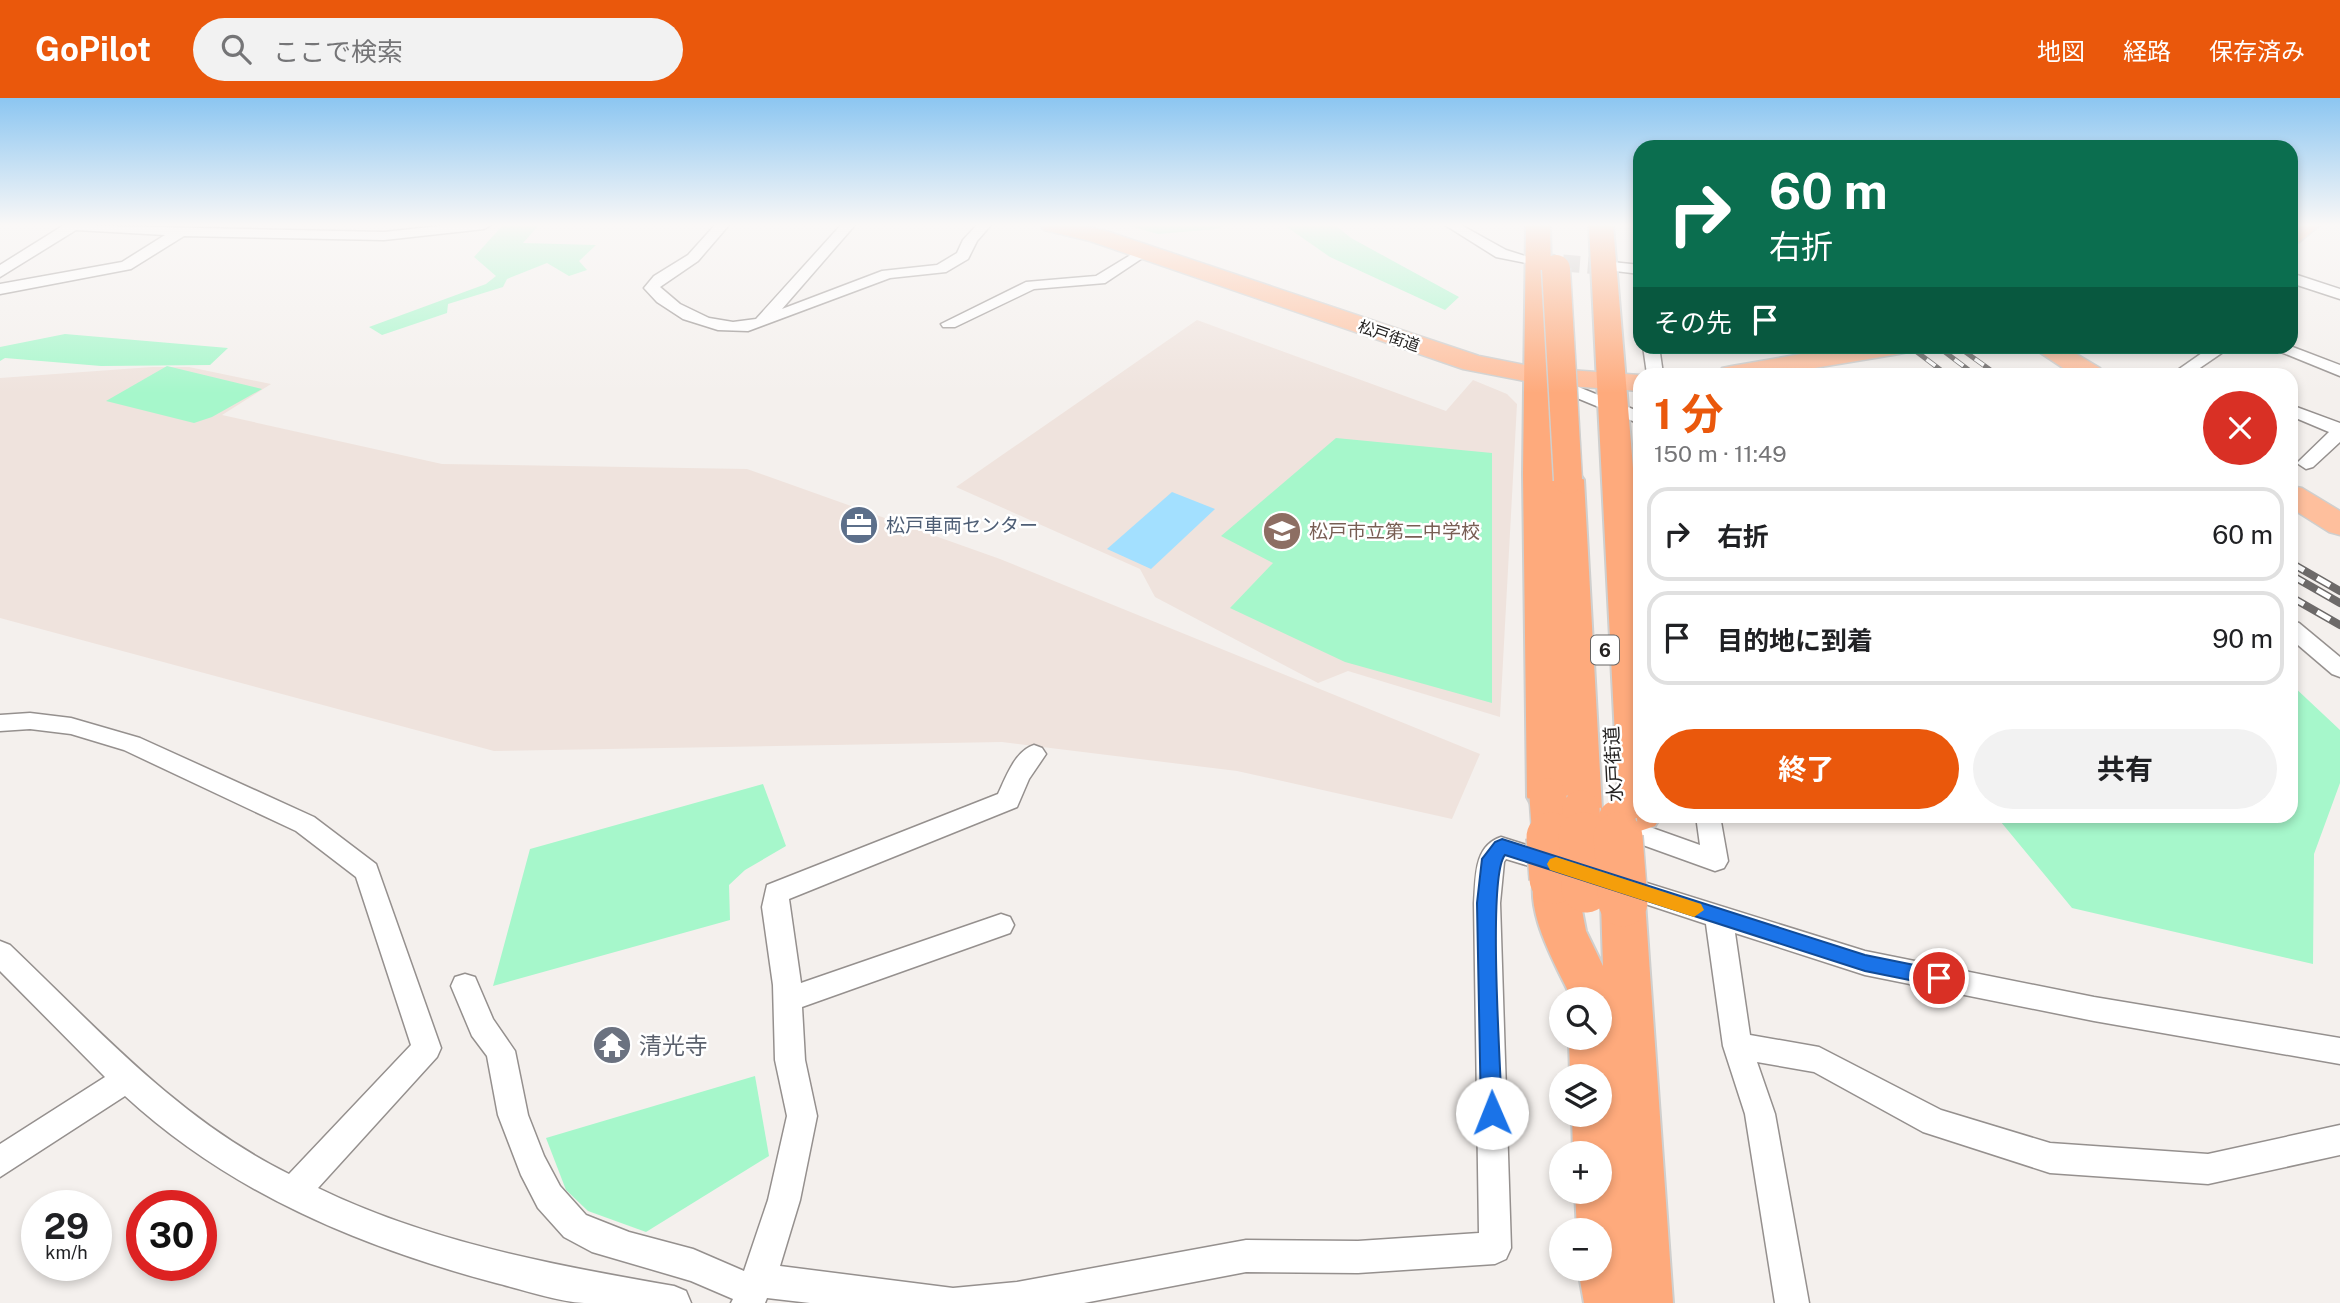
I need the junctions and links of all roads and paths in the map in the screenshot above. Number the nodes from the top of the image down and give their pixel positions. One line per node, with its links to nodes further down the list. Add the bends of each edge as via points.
1 (43, 281): 12 (street)
2 (656, 281): 15 (street, via 652,288 664,303 713,323 734,330)
3 (798, 281): 15 (street)
4 (868, 281): 15 (street)
5 (1083, 281): 16 (street, via 1031,285)
6 (1229, 281): 25 (main road, 松戸街道, via 1446,355)
7 (1539, 281): 25 (highway)
8 (1562, 281): 38 (highway, 水戸街道 / 6)
9 (1609, 281): 26 (highway)
10 (2301, 281): 11 (street)
11 (2309, 284): 13 (street); 14 (street)
12 (0, 289)
13 (2298, 293)
14 (2340, 295)
15 (762, 322)
16 (950, 324)
17 (1856, 354): 21 (main road)
18 (2056, 354): 22 (main road)
19 (2214, 354): 23 (street)
20 (2295, 354): 24 (street)
21 (1769, 368)
22 (2080, 368)
23 (2196, 368)
24 (2340, 371)
25 (1540, 376): 26 (main road, 松戸街道); 38 (highway)
26 (1626, 398): 38 (highway)
27 (2298, 413): 28 (street)
28 (2340, 429): 29 (street)
29 (2306, 463)
30 (2298, 499): 31 (main road)
31 (2340, 525)
32 (2298, 629): 34 (street)
33 (2298, 634): 35 (street)
34 (2324, 634)
35 (2340, 669)
36 (0, 723): 54 (street, via 71,726 132,744 305,824 367,871 427,1048)
37 (1034, 754): 47 (street, via 1008,800 776,893)
38 (1610, 814): 39 (street, via 1715,861); 40 (highway); 40 (highway, 水戸街道 / 6, bridge)
39 (1709, 823)
40 (1601, 894): 45 (highway); 46 (highway, 水戸街道 / 6)
41 (1718, 918): 48 (street); 50 (street, via 1865,963 2094,1009); 60 (street, via 1502,846 1491,859 1487,903 1495,1248 1358,1257 1246,1256 1017,1298)
42 (1001, 925): 47 (street)
43 (0, 953): 51 (street)
44 (465, 986): 56 (street, via 482,1027 501,1051 513,1115 532,1164 549,1197 575,1226 592,1236 693,1265)
45 (1603, 987)
46 (1603, 987)
47 (788, 1000): 56 (street, via 790,1060 802,1116 784,1200)
48 (1737, 1046): 52 (street, via 1819,1060 1934,1122 2050,1158 2208,1169); 63 (street, via 1760,1114)
49 (1611, 1050): 62 (highway, 水戸街道 / 6)
50 (2340, 1051)
51 (129, 1077): 53 (street); 54 (street, via 211,1145)
52 (2340, 1140)
53 (0, 1162)
54 (292, 1194): 57 (street, via 380,1231)
55 (1603, 1204): 61 (highway)
56 (752, 1291): 59 (street)
57 (572, 1295): 58 (street)
58 (674, 1303)
59 (948, 1303)
60 (958, 1303)
61 (1612, 1303)
62 (1645, 1303)
63 (1792, 1303)

